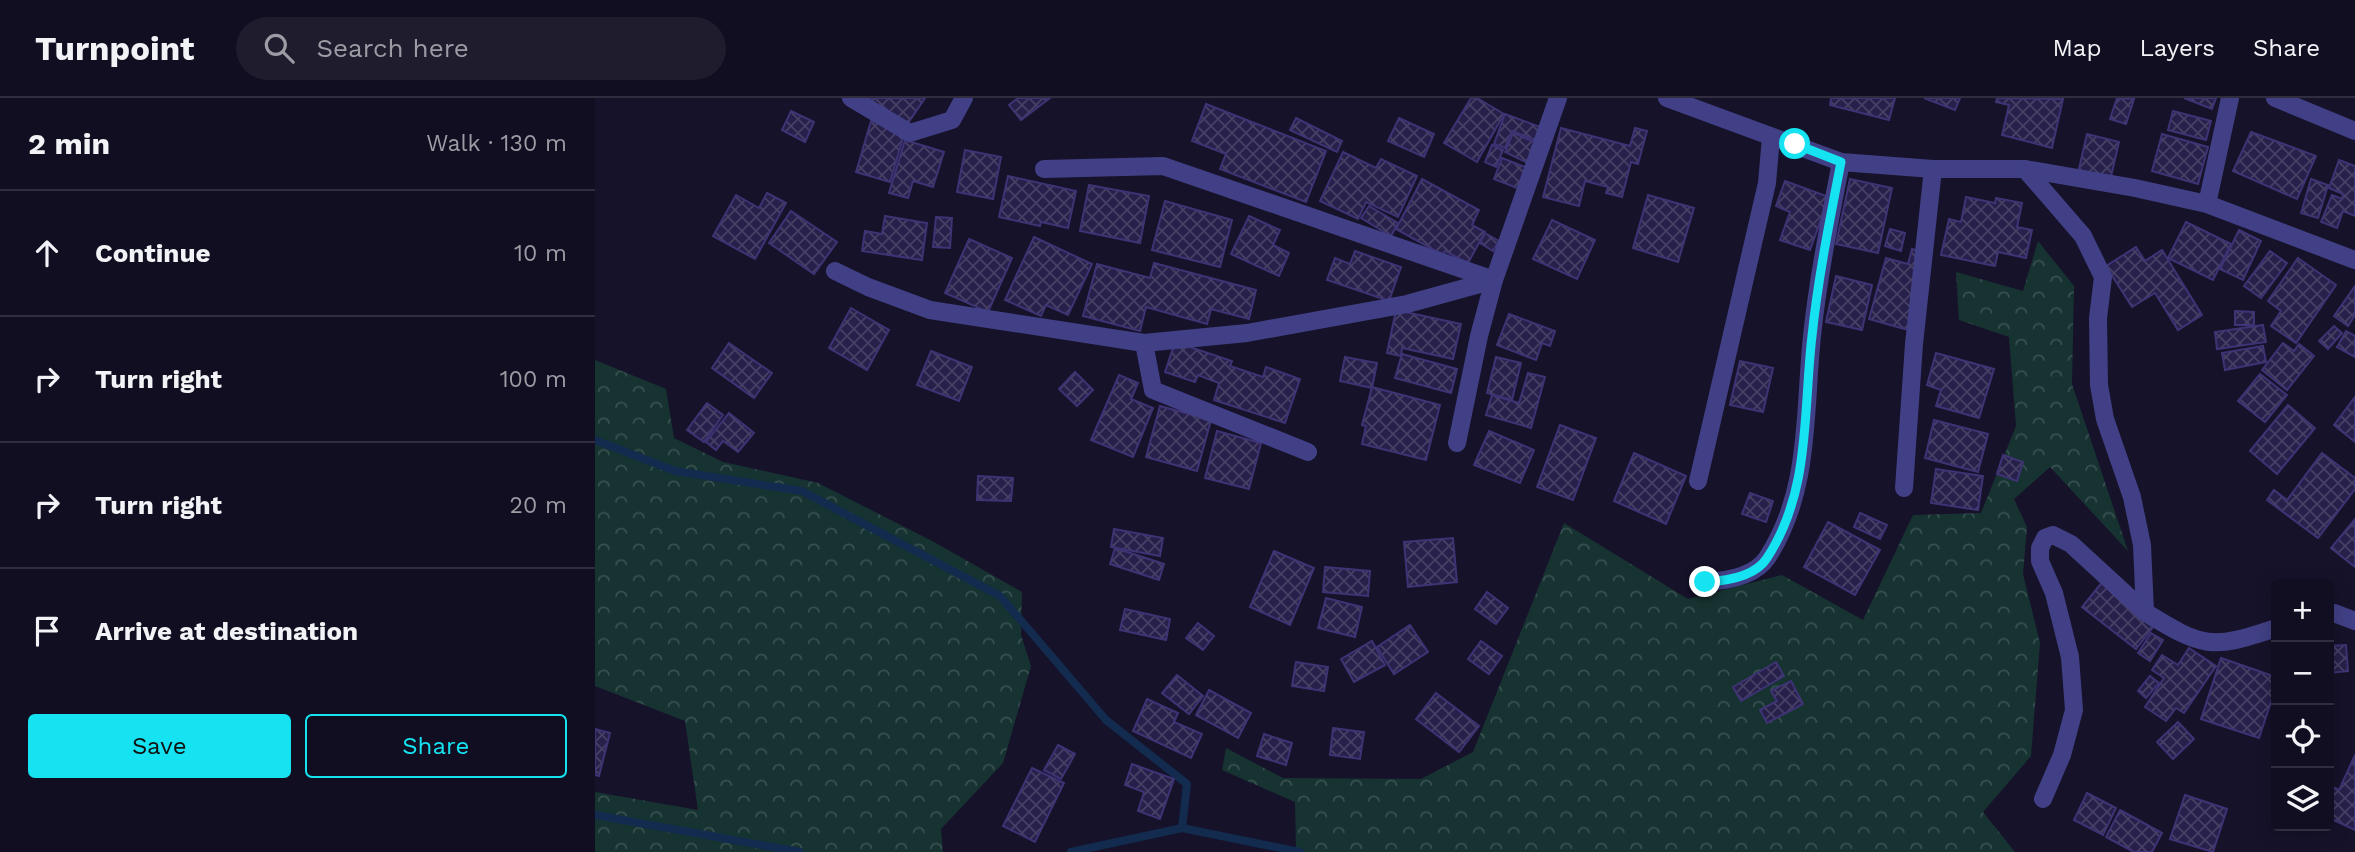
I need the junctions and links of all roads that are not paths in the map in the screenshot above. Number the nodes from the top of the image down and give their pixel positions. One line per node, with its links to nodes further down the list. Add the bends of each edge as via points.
1 (851, 98): 2 (street, via 910,132 952,120)
2 (964, 98)
3 (1558, 98): 16 (street)
4 (1667, 98): 8 (street)
5 (2230, 98): 13 (street)
6 (2275, 98): 7 (street)
7 (2355, 131)
8 (1771, 137): 9 (street); 20 (street, via 1767,183)
9 (1841, 162): 11 (street); 22 (street, via 1812,335 1803,464 1790,512 1766,560 1734,580)
10 (1044, 169): 16 (street, via 1163,166)
11 (1933, 169): 12 (street); 21 (street)
12 (2025, 169): 13 (street); 23 (street, via 2083,236 2103,277 2099,385 2142,545)
13 (2207, 204): 14 (street)
14 (2355, 260)
15 (835, 271): 17 (street, via 930,310)
16 (1495, 280): 17 (street, via 1407,304 1247,333); 18 (street)
17 (1144, 343): 19 (street, via 1153,390)
18 (1457, 443)
19 (1308, 452)
20 (1698, 481)
21 (1904, 488)
22 (1705, 582)
23 (2144, 612): 26 (street, via 2188,639 2207,644 2233,643); 27 (street, via 2071,544 2053,535 2045,538 2040,561 2054,593 2070,657 2074,710)
24 (2334, 613): 25 (street)
25 (2355, 621)
26 (2271, 630)
27 (2043, 799)

